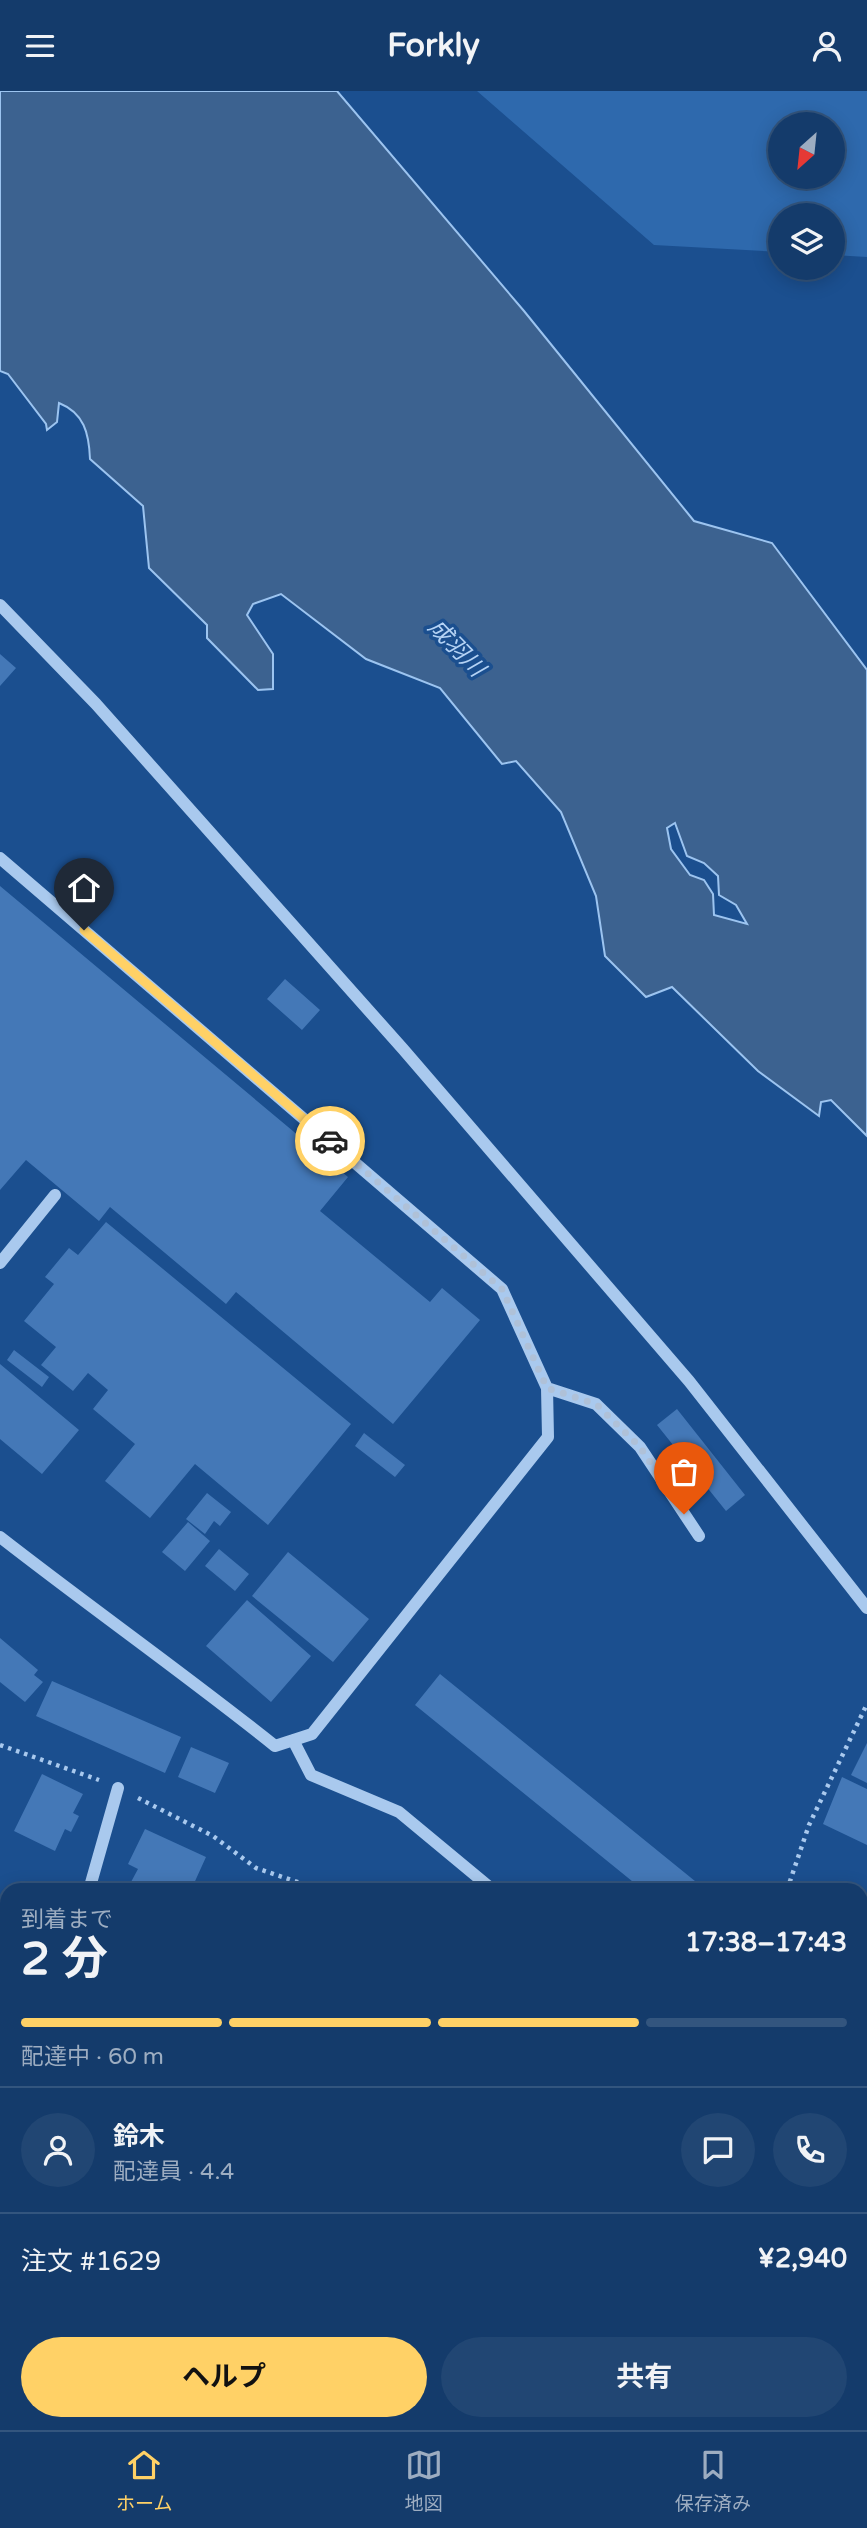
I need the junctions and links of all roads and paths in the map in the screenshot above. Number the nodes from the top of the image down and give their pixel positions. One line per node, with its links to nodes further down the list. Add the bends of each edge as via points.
1 (0, 605): 8 (street, via 96,704 421,1070 689,1381)
2 (0, 858): 5 (street, via 502,1289)
3 (55, 1195): 4 (street)
4 (0, 1263)
5 (547, 1388): 6 (street, via 596,1404 640,1447); 10 (street, via 548,1437 312,1734)
6 (699, 1536)
7 (0, 1537): 10 (street, via 275,1746)
8 (867, 1608)
9 (867, 1704): 16 (path, via 809,1825)
10 (293, 1740): 15 (street, via 311,1775 399,1812)
11 (0, 1745): 12 (path)
12 (118, 1788): 13 (street); 14 (path, via 213,1836 256,1868)
13 (91, 1883)
14 (300, 1883)
15 (485, 1883)
16 (789, 1883)

